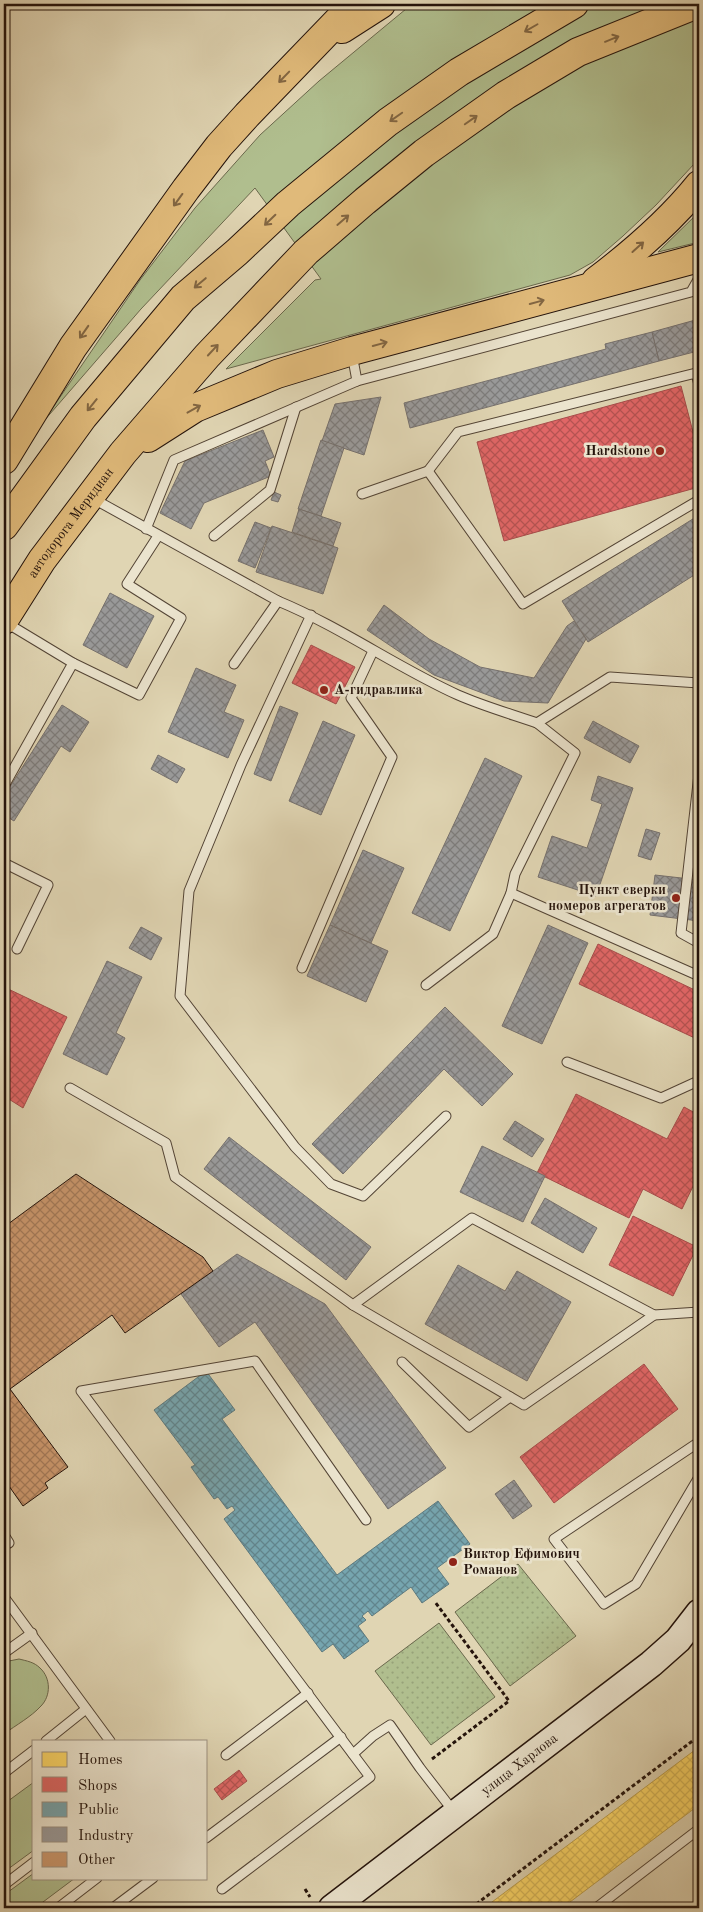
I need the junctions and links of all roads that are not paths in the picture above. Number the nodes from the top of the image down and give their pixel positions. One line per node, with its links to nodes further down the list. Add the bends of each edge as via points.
1 (354, 4): 5 (main road)
2 (381, 4): 5 (main road)
3 (574, 4): 20 (main road, one-way to 20, via 459,72 388,122 288,204 182,298 82,417)
4 (697, 4): 14 (main road, автодорога Меридиан, one-way to 4, via 207,356 306,252 424,153 506,95 578,52)
5 (304, 55): 15 (main road, one-way to 15, via 225,140 186,189 73,347)
6 (699, 185): 9 (main road, one-way to 6, via 662,225)
7 (699, 258): 9 (main road)
8 (699, 278): 11 (lane, via 691,292)
9 (586, 288): 10 (main road, one-way to 9)
10 (352, 351): 11 (lane); 14 (main road, one-way to 10, via 195,408 277,374)
11 (358, 381): 13 (lane)
12 (699, 385): 16 (lane, via 696,373 458,432)
13 (296, 407): 21 (lane, via 174,460); 23 (lane, via 270,490)
14 (123, 453): 18 (main road, автодорога Меридиан)
15 (4, 460)
16 (428, 471): 17 (lane); 19 (lane, via 523,604)
17 (362, 494)
18 (89, 497): 21 (lane); 26 (main road, автодорога Меридиан, via 42,560)
19 (699, 500)
20 (4, 526)
21 (146, 529): 22 (lane)
22 (158, 536): 24 (lane); 28 (lane, via 127,584 181,618 139,695)
23 (214, 536)
24 (278, 601): 25 (lane); 29 (lane)
25 (311, 615): 27 (lane); 44 (lane, via 240,765 189,891 180,996 295,1146 331,1184 363,1196)
26 (4, 620): 28 (lane)
27 (373, 651): 31 (lane, via 459,695); 38 (lane, via 351,698 392,757)
28 (73, 663): 33 (lane)
29 (234, 664)
30 (699, 683): 31 (lane, via 610,677)
31 (537, 723): 35 (lane, via 575,754 515,874)
32 (699, 774): 36 (lane, via 681,933)
33 (4, 786)
34 (4, 863): 37 (lane, via 48,885)
35 (512, 893): 39 (lane); 40 (lane, via 493,934)
36 (699, 943)
37 (17, 949)
38 (302, 968)
39 (699, 976)
40 (426, 985)
41 (567, 1062): 42 (lane, via 661,1098)
42 (699, 1083)
43 (70, 1088): 45 (lane, via 166,1143 175,1177)
44 (446, 1116)
45 (353, 1305): 47 (lane, via 472,1218); 49 (lane)
46 (699, 1312): 47 (lane)
47 (654, 1315): 49 (lane, via 524,1404)
48 (402, 1362): 49 (lane, via 469,1427)
49 (510, 1397)
50 (699, 1442): 51 (lane, via 554,1538 604,1604 636,1584)
51 (699, 1477)
52 (366, 1520): 57 (lane, via 255,1361 81,1391)
53 (4, 1597): 55 (lane)
54 (699, 1613): 66 (street, улица Харлова, via 678,1640 651,1664)
55 (32, 1633): 56 (lane); 58 (lane)
56 (4, 1653)
57 (308, 1694): 59 (lane); 64 (lane)
58 (86, 1709): 60 (lane); 61 (lane)
59 (341, 1737): 63 (lane); 68 (lane)
60 (47, 1740)
61 (109, 1740)
62 (32, 1752): 65 (lane)
63 (353, 1754): 66 (lane, via 390,1725); 73 (lane, via 370,1777)
64 (226, 1755)
65 (4, 1773)
66 (456, 1814): 76 (street, улица Харлова)
67 (699, 1829): 77 (lane)
68 (208, 1837)
69 (32, 1864): 72 (lane)
70 (94, 1880): 74 (lane)
71 (150, 1880): 75 (lane)
72 (4, 1885)
73 (222, 1889)
74 (58, 1908)
75 (113, 1908)
76 (332, 1908)
77 (596, 1908)

